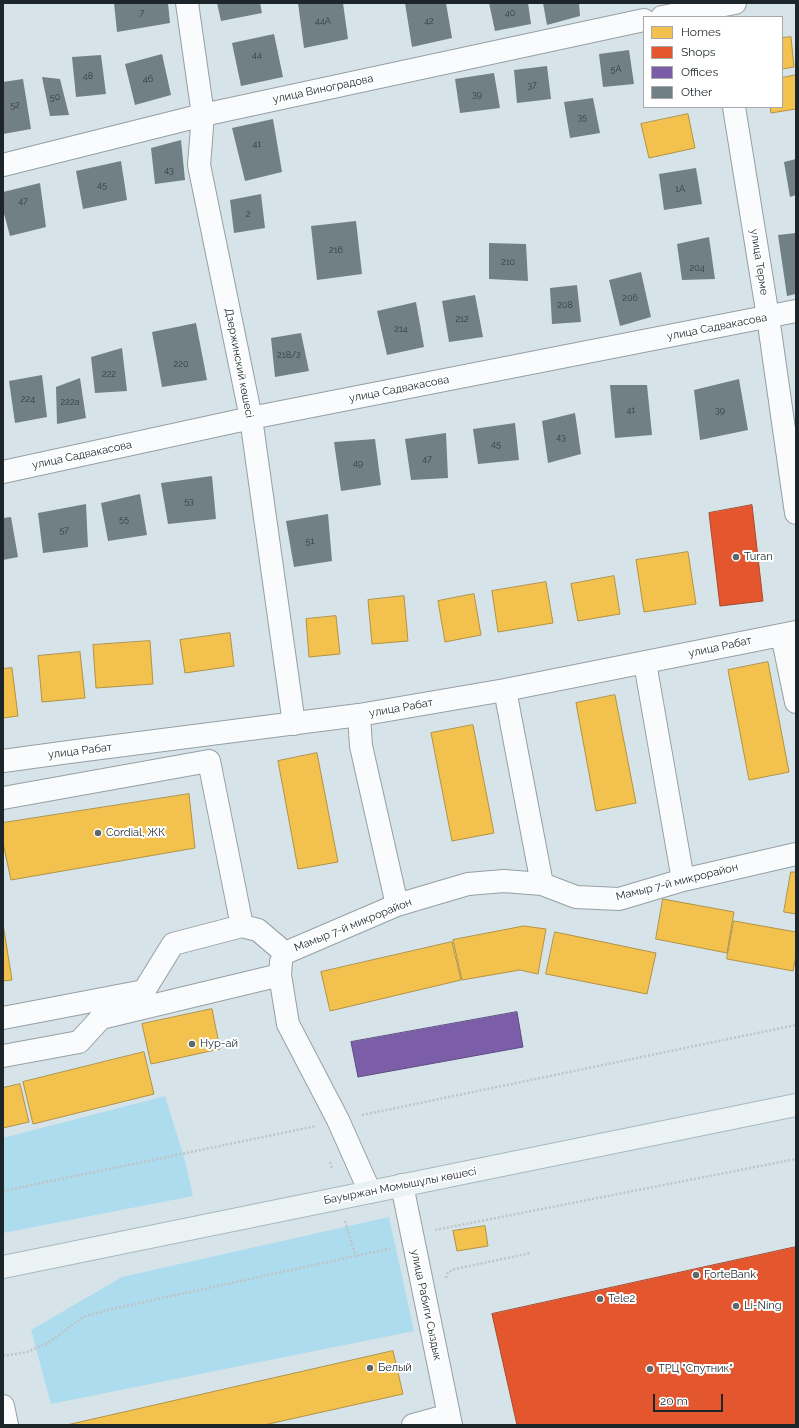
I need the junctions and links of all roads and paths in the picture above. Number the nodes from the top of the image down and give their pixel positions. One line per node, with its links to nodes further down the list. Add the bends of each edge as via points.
1 (187, 3): 6 (street, Дзержинский көшесі)
2 (722, 7): 3 (street)
3 (668, 16)
4 (643, 20): 6 (street, улица Виноградова)
5 (734, 108): 9 (street, улица Терме)
6 (203, 115): 7 (street, улица Виноградова); 10 (street, Дзержинский көшесі, via 199,165)
7 (3, 165)
8 (796, 311): 9 (street, улица Садвакасова)
9 (768, 317): 10 (street, улица Садвакасова); 12 (street, улица Терме)
10 (251, 418): 11 (street, улица Садвакасова); 18 (street, Дзержинский көшесі)
11 (3, 472)
12 (796, 513)
13 (789, 633): 14 (street, улица Рабат); 16 (street)
14 (644, 663): 15 (street, улица Рабат); 22 (street)
15 (505, 690): 17 (street, улица Рабат); 23 (street)
16 (796, 702)
17 (359, 716): 18 (street, улица Рабат); 24 (street, via 360,746)
18 (294, 724): 19 (street, улица Рабат)
19 (3, 761)
20 (3, 798): 25 (street, via 209,760)
21 (796, 854): 22 (street, Мамыр 7-й микрорайон)
22 (683, 880): 23 (street, Мамыр 7-й микрорайон, via 618,899 576,896)
23 (542, 884): 24 (street, Мамыр 7-й микрорайон, via 504,881 468,884)
24 (397, 905): 26 (street, Мамыр 7-й микрорайон)
25 (242, 926): 26 (street, via 258,930); 28 (street, via 172,944 144,991)
26 (285, 953): 27 (street, via 280,964)
27 (280, 975): 30 (street, via 101,1018 79,1042); 32 (street, via 288,1024)
28 (3, 1018)
29 (796, 1025): 32 (path)
30 (3, 1056)
31 (796, 1104): 33 (main road, Бауыржан Момышұлы көшесі)
32 (338, 1120): 34 (path); 35 (street)
33 (402, 1185): 35 (main road, Бауыржан Момышұлы көшесі); 42 (street, улица Рабиги Сыздык)
34 (3, 1191)
35 (370, 1192): 39 (main road, Бауыржан Момышұлы көшесі)
36 (344, 1218): 38 (path)
37 (531, 1253): 40 (path, via 448,1272)
38 (356, 1257)
39 (3, 1267)
40 (447, 1285)
41 (3, 1406): 43 (street)
42 (450, 1420): 44 (street)
43 (7, 1425)
44 (413, 1425)

